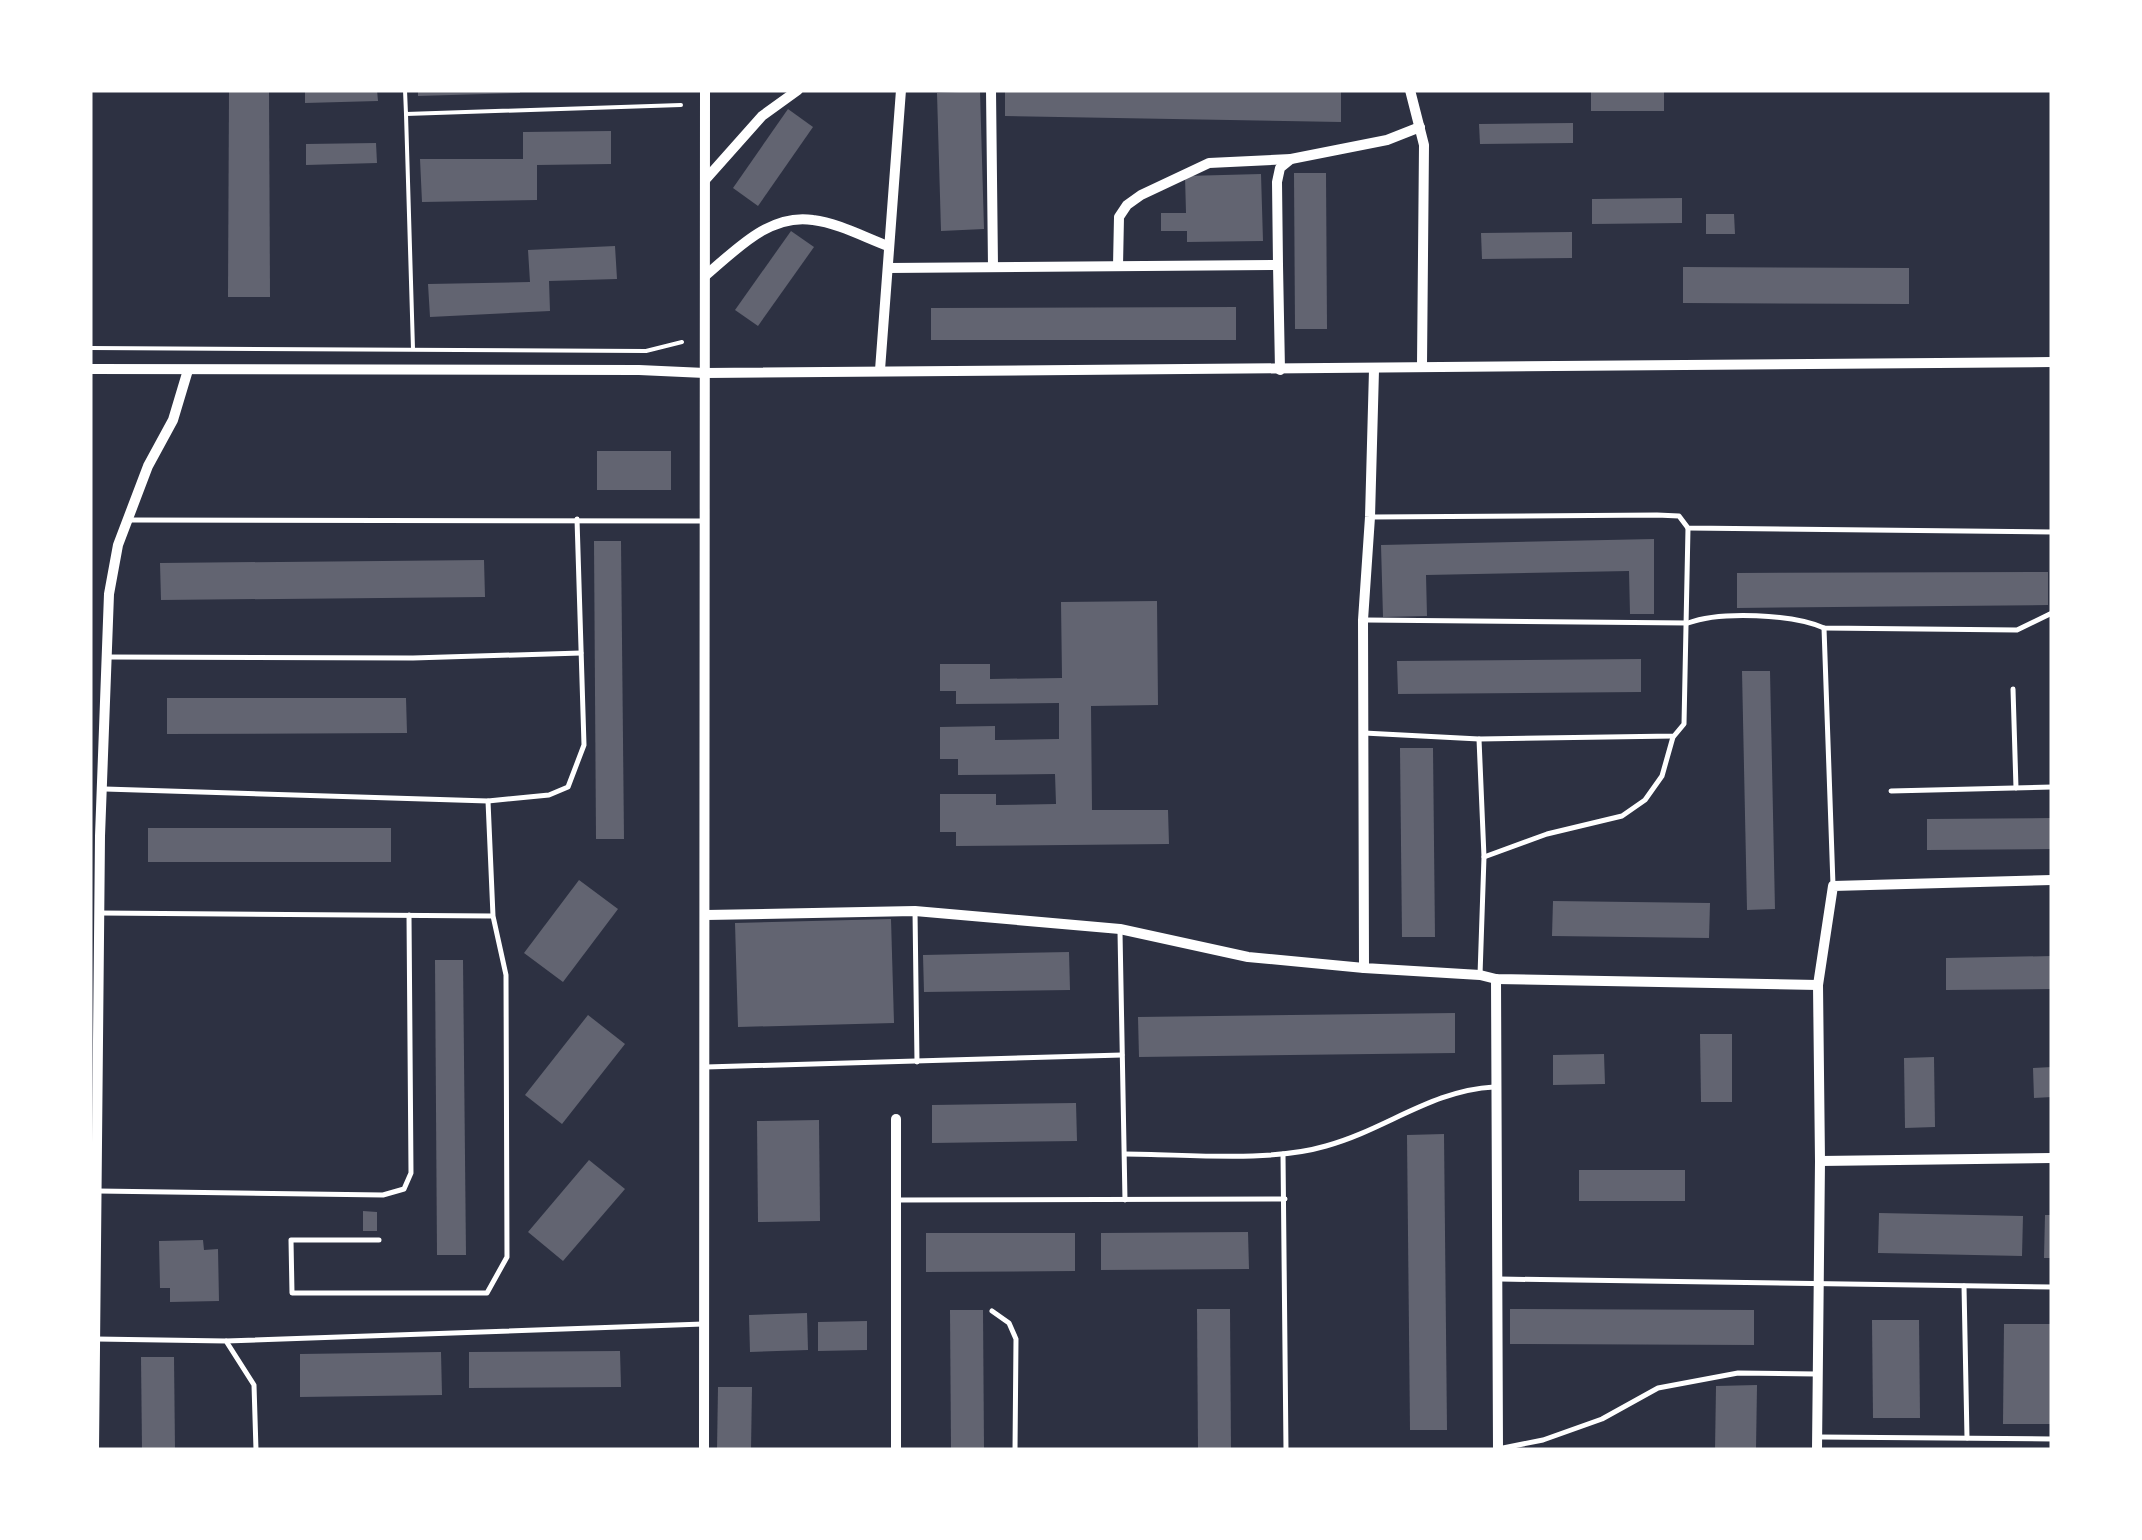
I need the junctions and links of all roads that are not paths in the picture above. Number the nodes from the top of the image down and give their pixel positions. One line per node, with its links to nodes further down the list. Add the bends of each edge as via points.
1 (705, 90): 8 (street)
2 (798, 90): 8 (street, via 762,116)
3 (901, 90): 9 (street)
4 (992, 90): 12 (street)
5 (1410, 90): 6 (street)
6 (1420, 127): 7 (street); 16 (street)
7 (1290, 159): 10 (street, via 1277,182); 11 (street, via 1209,164 1141,195 1119,217)
8 (705, 180): 14 (street)
9 (888, 246): 13 (street); 14 (street, via 813,220 782,222 752,236)
10 (1278, 265): 11 (street); 20 (street)
11 (1118, 266): 12 (street)
12 (994, 267): 13 (street)
13 (888, 268): 19 (street)
14 (705, 276): 22 (street)
15 (2052, 362): 16 (street)
16 (1422, 365): 21 (street)
17 (90, 369): 18 (street)
18 (188, 370): 22 (street); 25 (street)
19 (880, 370): 20 (street); 22 (street)
20 (1280, 370): 21 (street)
21 (1374, 370): 23 (street)
22 (705, 374): 26 (street)
23 (1370, 517): 27 (lane, via 1657,515 1679,516); 30 (street)
24 (576, 518): 25 (lane); 26 (lane); 33 (lane)
25 (127, 520): 34 (street, via 110,594)
26 (706, 522): 50 (street)
27 (1688, 528): 28 (lane); 31 (lane)
28 (2052, 532)
29 (2052, 613): 32 (lane, via 2017,630)
30 (1363, 620): 31 (lane); 36 (street)
31 (1688, 623): 32 (lane, via 1706,616 1804,619); 37 (lane, via 1684,724)
32 (1824, 628): 47 (lane)
33 (581, 652): 34 (lane); 43 (lane, via 584,745 568,787 548,796)
34 (107, 656): 41 (street)
35 (2013, 689): 40 (lane)
36 (1364, 733): 38 (lane); 55 (street)
37 (1674, 736): 38 (lane); 45 (lane, via 1662,776 1646,800 1622,816)
38 (1479, 739): 45 (lane)
39 (2052, 787): 40 (lane)
40 (2016, 788): 42 (lane)
41 (102, 789): 43 (lane); 44 (street)
42 (1892, 791)
43 (488, 801): 52 (lane)
44 (95, 835): 49 (street)
45 (1484, 856): 56 (lane)
46 (2052, 880): 47 (street)
47 (1833, 886): 58 (street)
48 (914, 911): 50 (street); 53 (street); 60 (lane)
49 (100, 914): 51 (lane); 54 (street)
50 (706, 914): 61 (street)
51 (410, 915): 52 (lane); 68 (lane, via 410,1173 404,1189 383,1195)
52 (493, 916): 73 (lane, via 506,975 507,1257 487,1293 292,1294 291,1240)
53 (1120, 929): 55 (street, via 1248,957); 59 (lane)
54 (95, 950): 68 (street)
55 (1364, 968): 56 (street)
56 (1480, 975): 57 (street)
57 (1496, 979): 58 (street); 62 (street)
58 (1818, 985): 67 (street)
59 (1122, 1055): 60 (lane); 64 (lane)
60 (918, 1062): 61 (lane)
61 (706, 1067): 79 (street)
62 (1496, 1087): 65 (lane, via 1448,1094 1331,1145); 74 (street)
63 (896, 1119): 70 (street)
64 (1124, 1154): 65 (lane); 71 (lane)
65 (1283, 1154): 69 (lane)
66 (2052, 1158): 67 (street)
67 (1820, 1160): 75 (street)
68 (97, 1191): 72 (street)
69 (1285, 1199): 71 (lane); 91 (lane)
70 (896, 1200): 71 (lane); 89 (street)
71 (1125, 1200)
72 (93, 1204): 80 (street)
73 (379, 1240)
74 (1497, 1279): 75 (lane); 92 (street)
75 (1819, 1283): 76 (lane); 82 (street)
76 (1964, 1286): 77 (lane); 84 (lane)
77 (2052, 1287)
78 (992, 1311): 90 (lane, via 1016,1339)
79 (703, 1324): 81 (lane); 88 (street)
80 (95, 1339): 81 (lane); 86 (street)
81 (226, 1341): 87 (lane, via 254,1385)
82 (1818, 1374): 83 (street); 92 (lane, via 1738,1373 1658,1388 1602,1419)
83 (1817, 1437): 84 (lane); 93 (street)
84 (1967, 1438): 85 (lane)
85 (2052, 1438)
86 (94, 1450)
87 (256, 1450)
88 (704, 1450)
89 (896, 1450)
90 (1015, 1450)
91 (1286, 1450)
92 (1498, 1450)
93 (1817, 1450)

